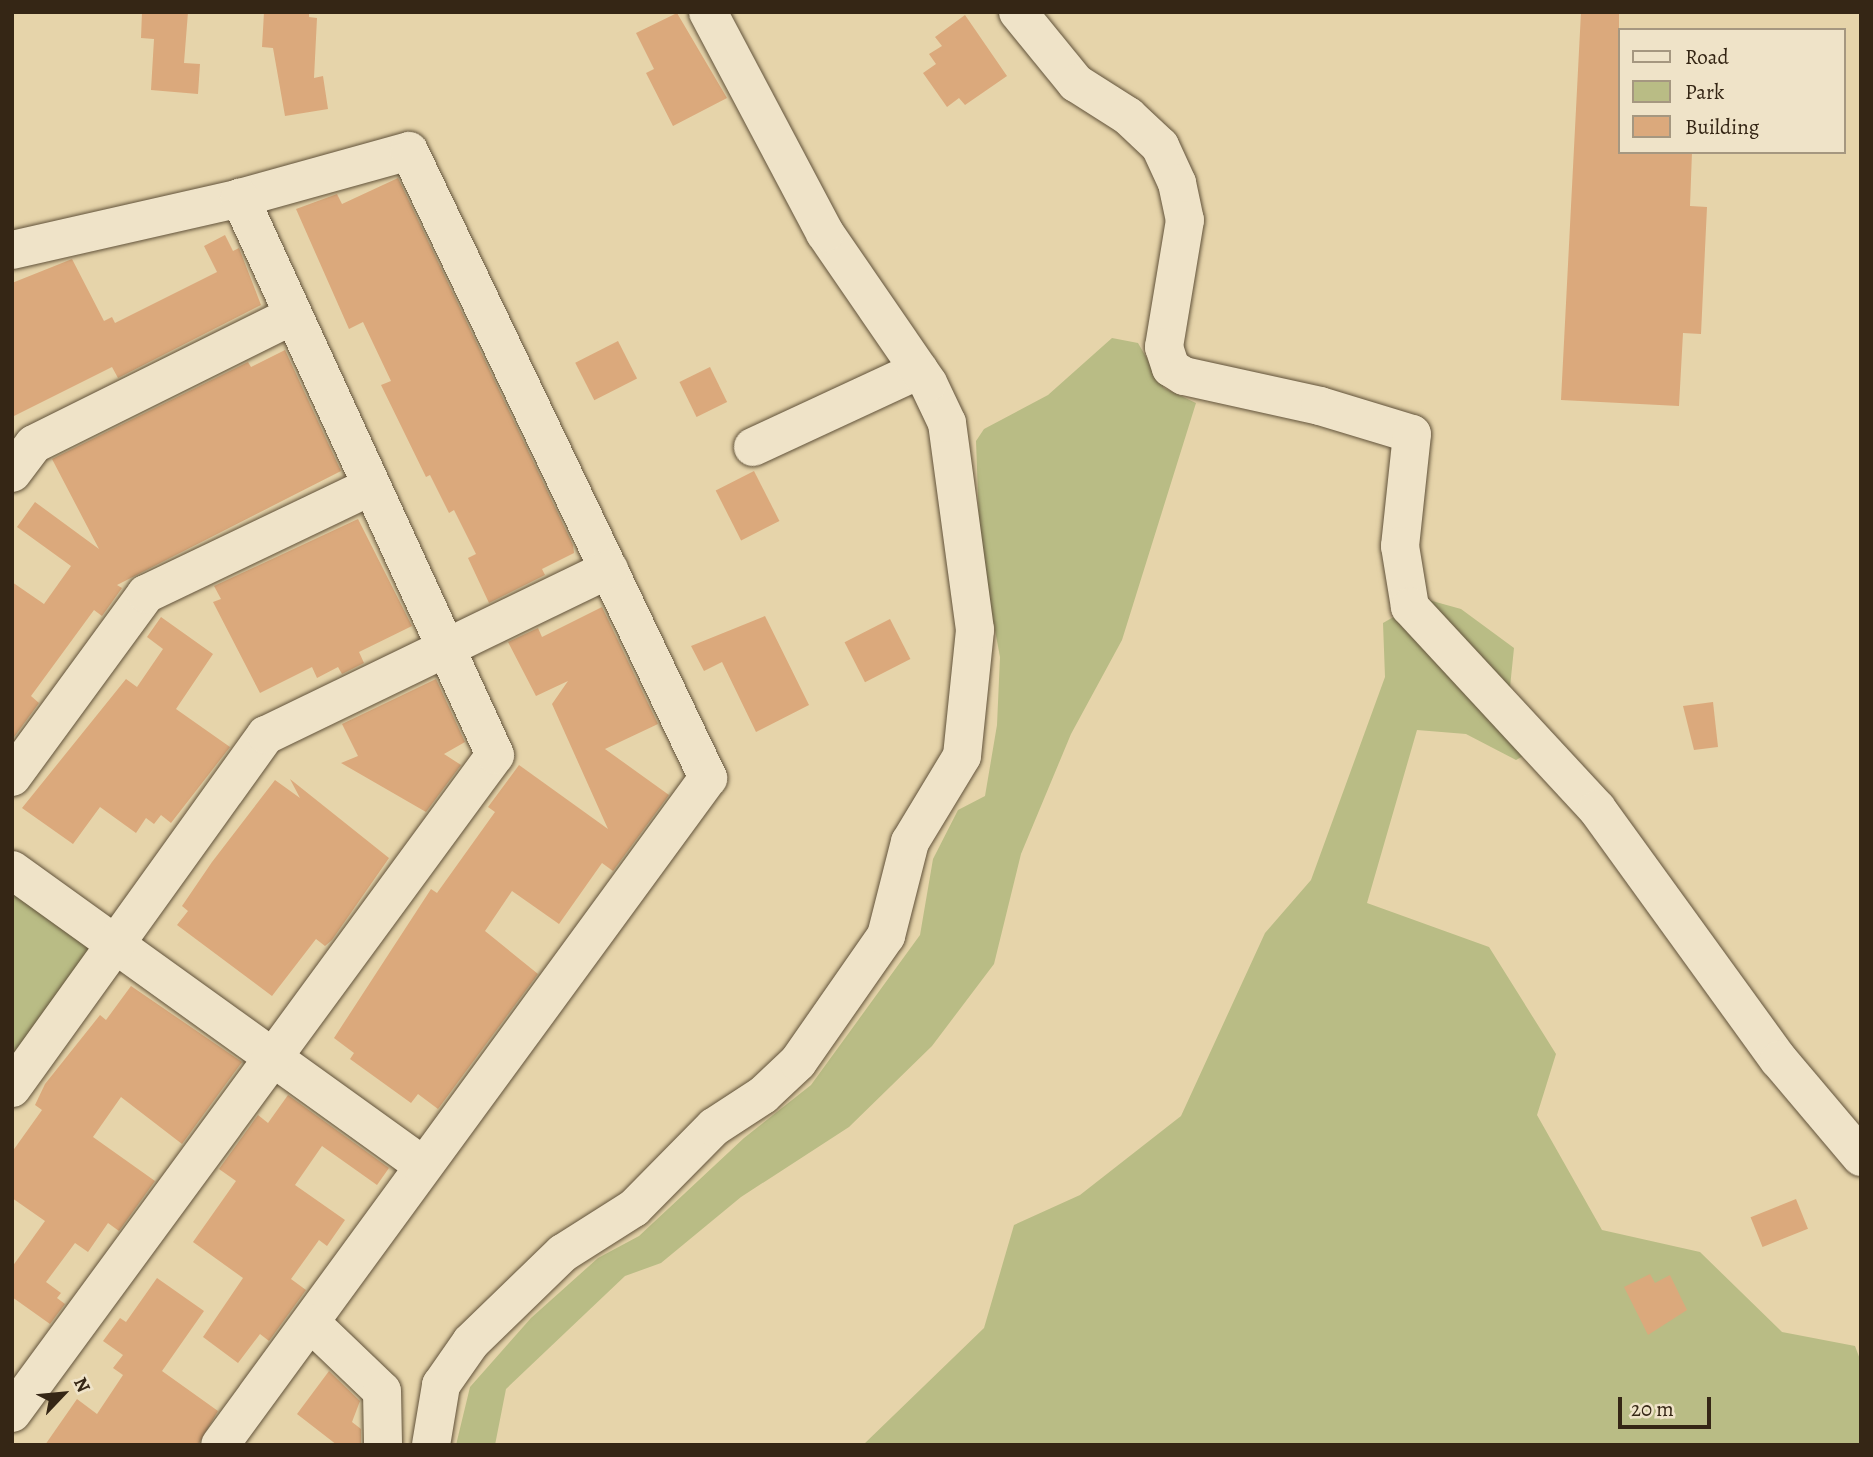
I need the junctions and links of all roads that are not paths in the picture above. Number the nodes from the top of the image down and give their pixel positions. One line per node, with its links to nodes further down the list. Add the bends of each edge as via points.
1 (708, 12): 6 (street, via 825,233)
2 (1017, 12): 17 (street, via 1076,83 1128,116 1160,146 1171,171 1185,220 1164,347 1171,368 1184,376 1320,406 1412,434 1401,546 1410,607 1597,809 1779,1060)
3 (240, 198): 4 (street); 5 (street); 10 (street, via 409,151)
4 (12, 250)
5 (290, 317): 8 (street, via 34,444); 9 (street)
6 (919, 369): 7 (street); 23 (street, via 947,423 975,630 974,663 962,756 910,842 886,936 798,1062 763,1095 714,1127 634,1208 562,1253 471,1342 442,1385)
7 (752, 447)
8 (12, 473)
9 (369, 487): 11 (street); 12 (street, via 146,594)
10 (609, 569): 11 (street); 18 (street, via 708,778)
11 (447, 647): 14 (street, via 267,735); 15 (street, via 495,755)
12 (12, 777)
13 (12, 870): 14 (street)
14 (117, 946): 15 (street); 16 (street)
15 (275, 1060): 18 (street); 20 (street)
16 (12, 1088)
17 (1861, 1157)
18 (421, 1164): 19 (street)
19 (311, 1323): 21 (street); 22 (street, via 382,1391)
20 (12, 1413)
21 (220, 1445)
22 (383, 1445)
23 (431, 1445)

